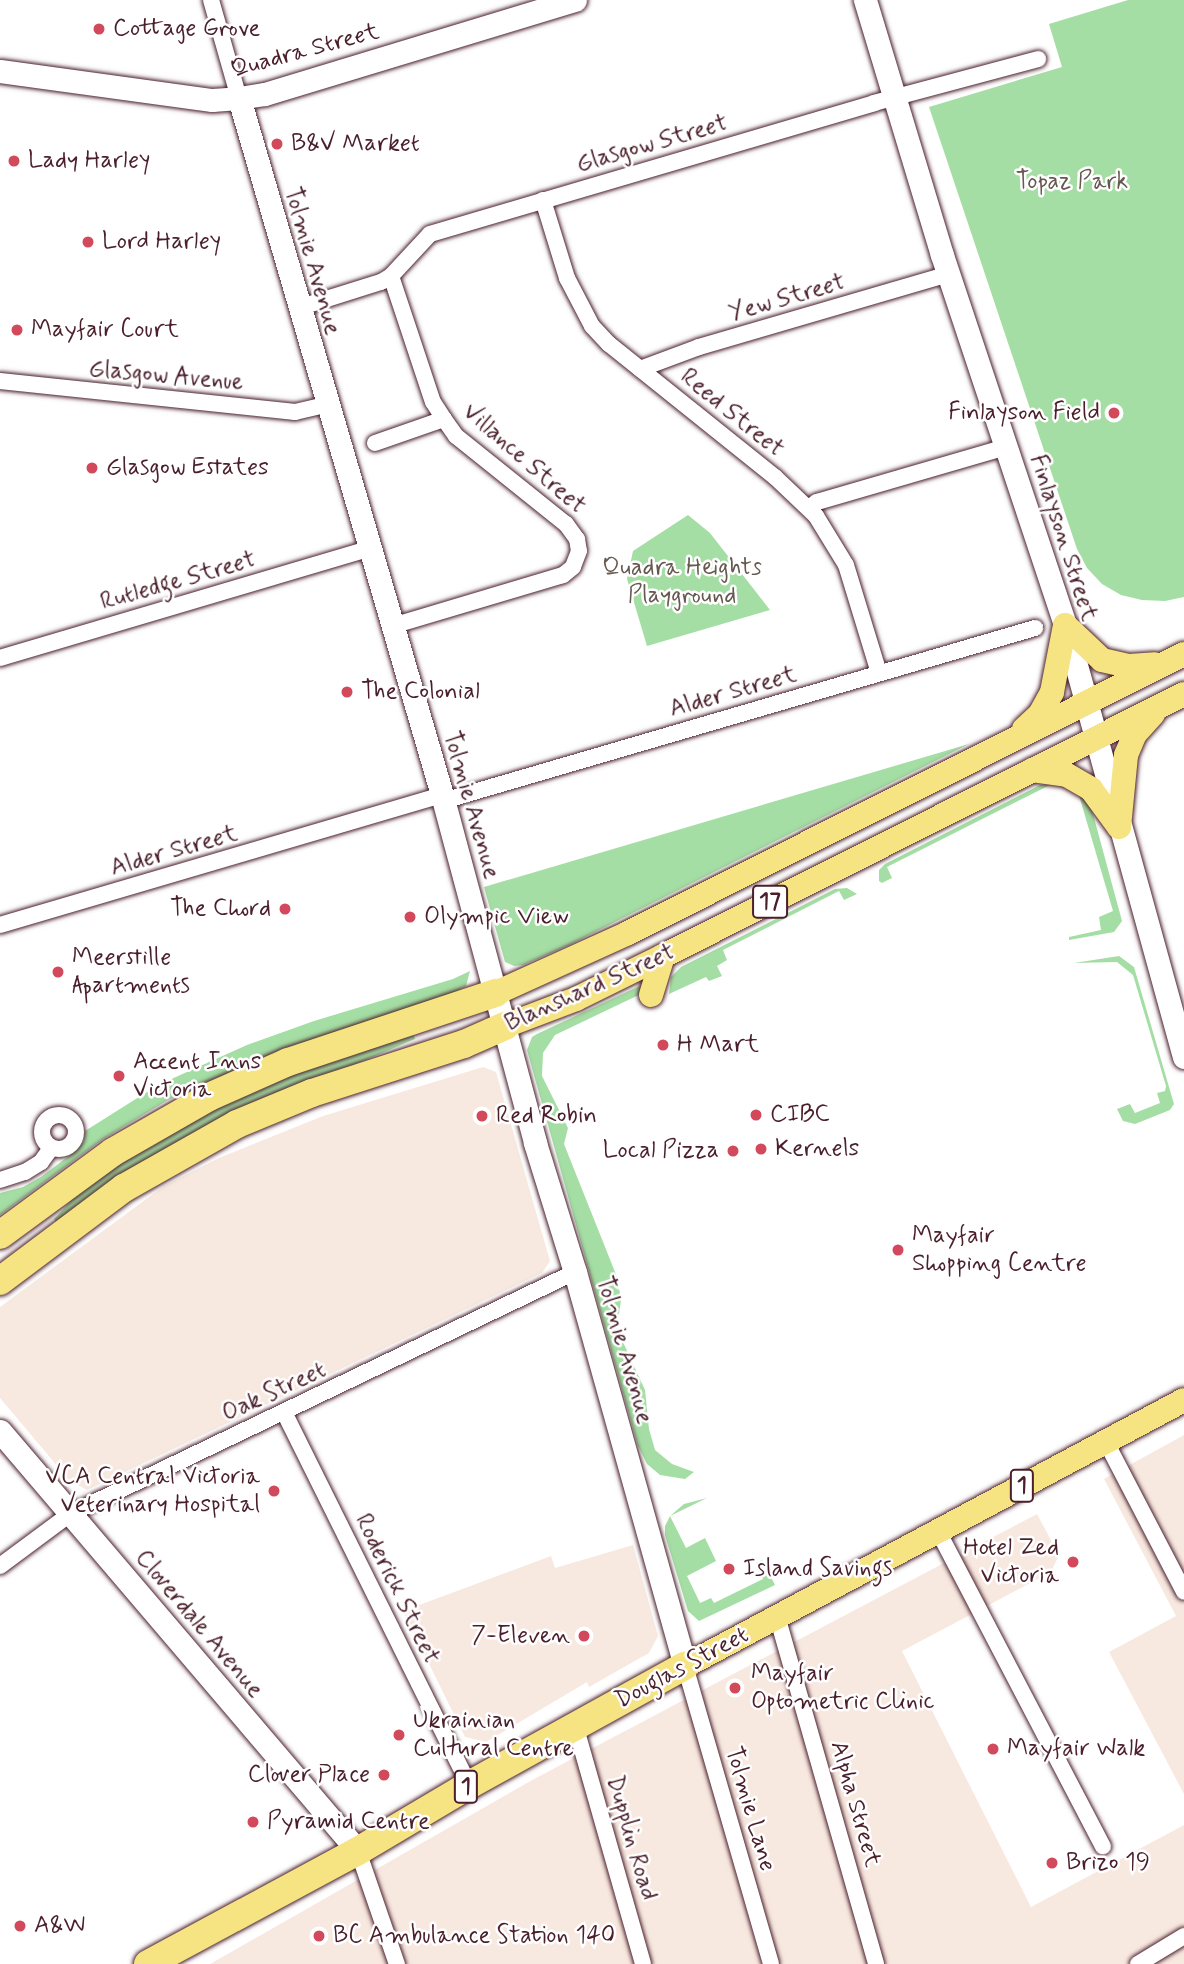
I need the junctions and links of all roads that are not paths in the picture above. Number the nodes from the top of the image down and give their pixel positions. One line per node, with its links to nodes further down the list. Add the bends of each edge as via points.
1 (211, 0): 6 (street, Tolmie Avenue)
2 (575, 0): 6 (main road, Quadra Street)
3 (865, 0): 7 (main road, Finlayson Street)
4 (1038, 59): 7 (street, Glasgow Street)
5 (0, 71): 6 (main road, Quadra Street, via 212,100)
6 (239, 98): 11 (main road, Tolmie Avenue)
7 (893, 98): 8 (street, Glasgow Street); 9 (main road, Finlayson Street)
8 (543, 200): 10 (street, Glasgow Street, via 430,234); 12 (street, Reed Street, via 579,305 609,344)
9 (948, 274): 12 (street, Yew Street, via 699,347); 17 (main road, Finlayson Street)
10 (391, 276): 11 (street, Glasgow Street); 15 (street, Villance Street, via 433,402)
11 (298, 307): 14 (main road, Tolmie Avenue)
12 (640, 369): 18 (street, Reed Street)
13 (0, 381): 14 (street, Glasgow Avenue, via 295,412)
14 (326, 405): 19 (main road, Tolmie Avenue)
15 (444, 419): 16 (street); 21 (street, Villance Street, via 456,436 566,524 577,539 578,559 563,575)
16 (375, 443)
17 (1006, 447): 18 (street); 20 (main road, Finlayson Street)
18 (810, 507): 25 (street, Reed Street, via 846,565)
19 (369, 549): 21 (main road, Tolmie Avenue); 23 (street, Rutledge Street)
20 (1065, 625): 24 (main road, via 1102,660 1129,666); 27 (main road, Finlayson Street); 28 (main road, via 1052,692 1040,714)
21 (392, 626): 31 (main road, Tolmie Avenue)
22 (1035, 628): 25 (street, Alder Street)
23 (0, 658)
24 (1175, 659): 27 (main road, Blanshard Street / 17)
25 (879, 673): 31 (street, Alder Street)
26 (1175, 698): 29 (main road, Blanshard Street / 17); 32 (main road, via 1144,723 1129,747)
27 (1087, 703): 28 (main road, Blanshard Street / 17); 29 (main road, Finlayson Street)
28 (1016, 737): 35 (main road, Blanshard Street / 17, via 628,933)
29 (1097, 737): 30 (main road, Blanshard Street / 17); 32 (main road, Finlayson Street)
30 (1032, 770): 32 (main road, via 1067,775 1082,783); 34 (main road, Blanshard Street / 17)
31 (443, 798): 33 (street, Alder Street); 35 (main road, Tolmie Avenue)
32 (1119, 827): 38 (main road, Finlayson Street)
33 (0, 925)
34 (663, 956): 36 (main road); 37 (main road, Blanshard Street / 17, via 576,999)
35 (496, 993): 37 (main road, Tolmie Avenue); 41 (highway, Blanshard Street / 17, via 299,1058 209,1097 113,1152)
36 (650, 995)
37 (505, 1026): 42 (main road, Tolmie Avenue); 43 (highway, Blanshard Street / 17, via 276,1107 213,1136 124,1188)
38 (1184, 1057)
39 (51, 1148): 40 (street, via 41,1162)
40 (0, 1180)
41 (0, 1235)
42 (575, 1272): 45 (street, Oak Street); 53 (main road, Tolmie Avenue)
43 (0, 1281)
44 (1184, 1401): 47 (main road, Douglas Street / 1)
45 (284, 1412): 48 (street, Oak Street); 55 (street, Roderick Street)
46 (0, 1431): 48 (main road, Cloverdale Avenue)
47 (1105, 1440): 49 (main road, Douglas Street / 1); 51 (street)
48 (71, 1514): 50 (street, Oak Street); 57 (main road, Cloverdale Avenue)
49 (938, 1531): 52 (main road, Douglas Street / 1); 56 (street)
50 (0, 1566)
51 (1184, 1592)
52 (777, 1616): 53 (main road, Douglas Street / 1); 63 (street, Alpha Street)
53 (685, 1666): 54 (highway, Douglas Street / 1); 62 (street, Tolmie Lane)
54 (575, 1725): 55 (highway, Douglas Street / 1); 61 (street, Dupplin Road)
55 (469, 1785): 57 (highway, Douglas Street / 1)
56 (1103, 1846)
57 (358, 1852): 59 (highway, Douglas Street / 1); 60 (street)
58 (1184, 1936): 64 (street)
59 (148, 1964)
60 (397, 1964)
61 (643, 1964)
62 (771, 1964)
63 (876, 1964)
64 (1138, 1964)

